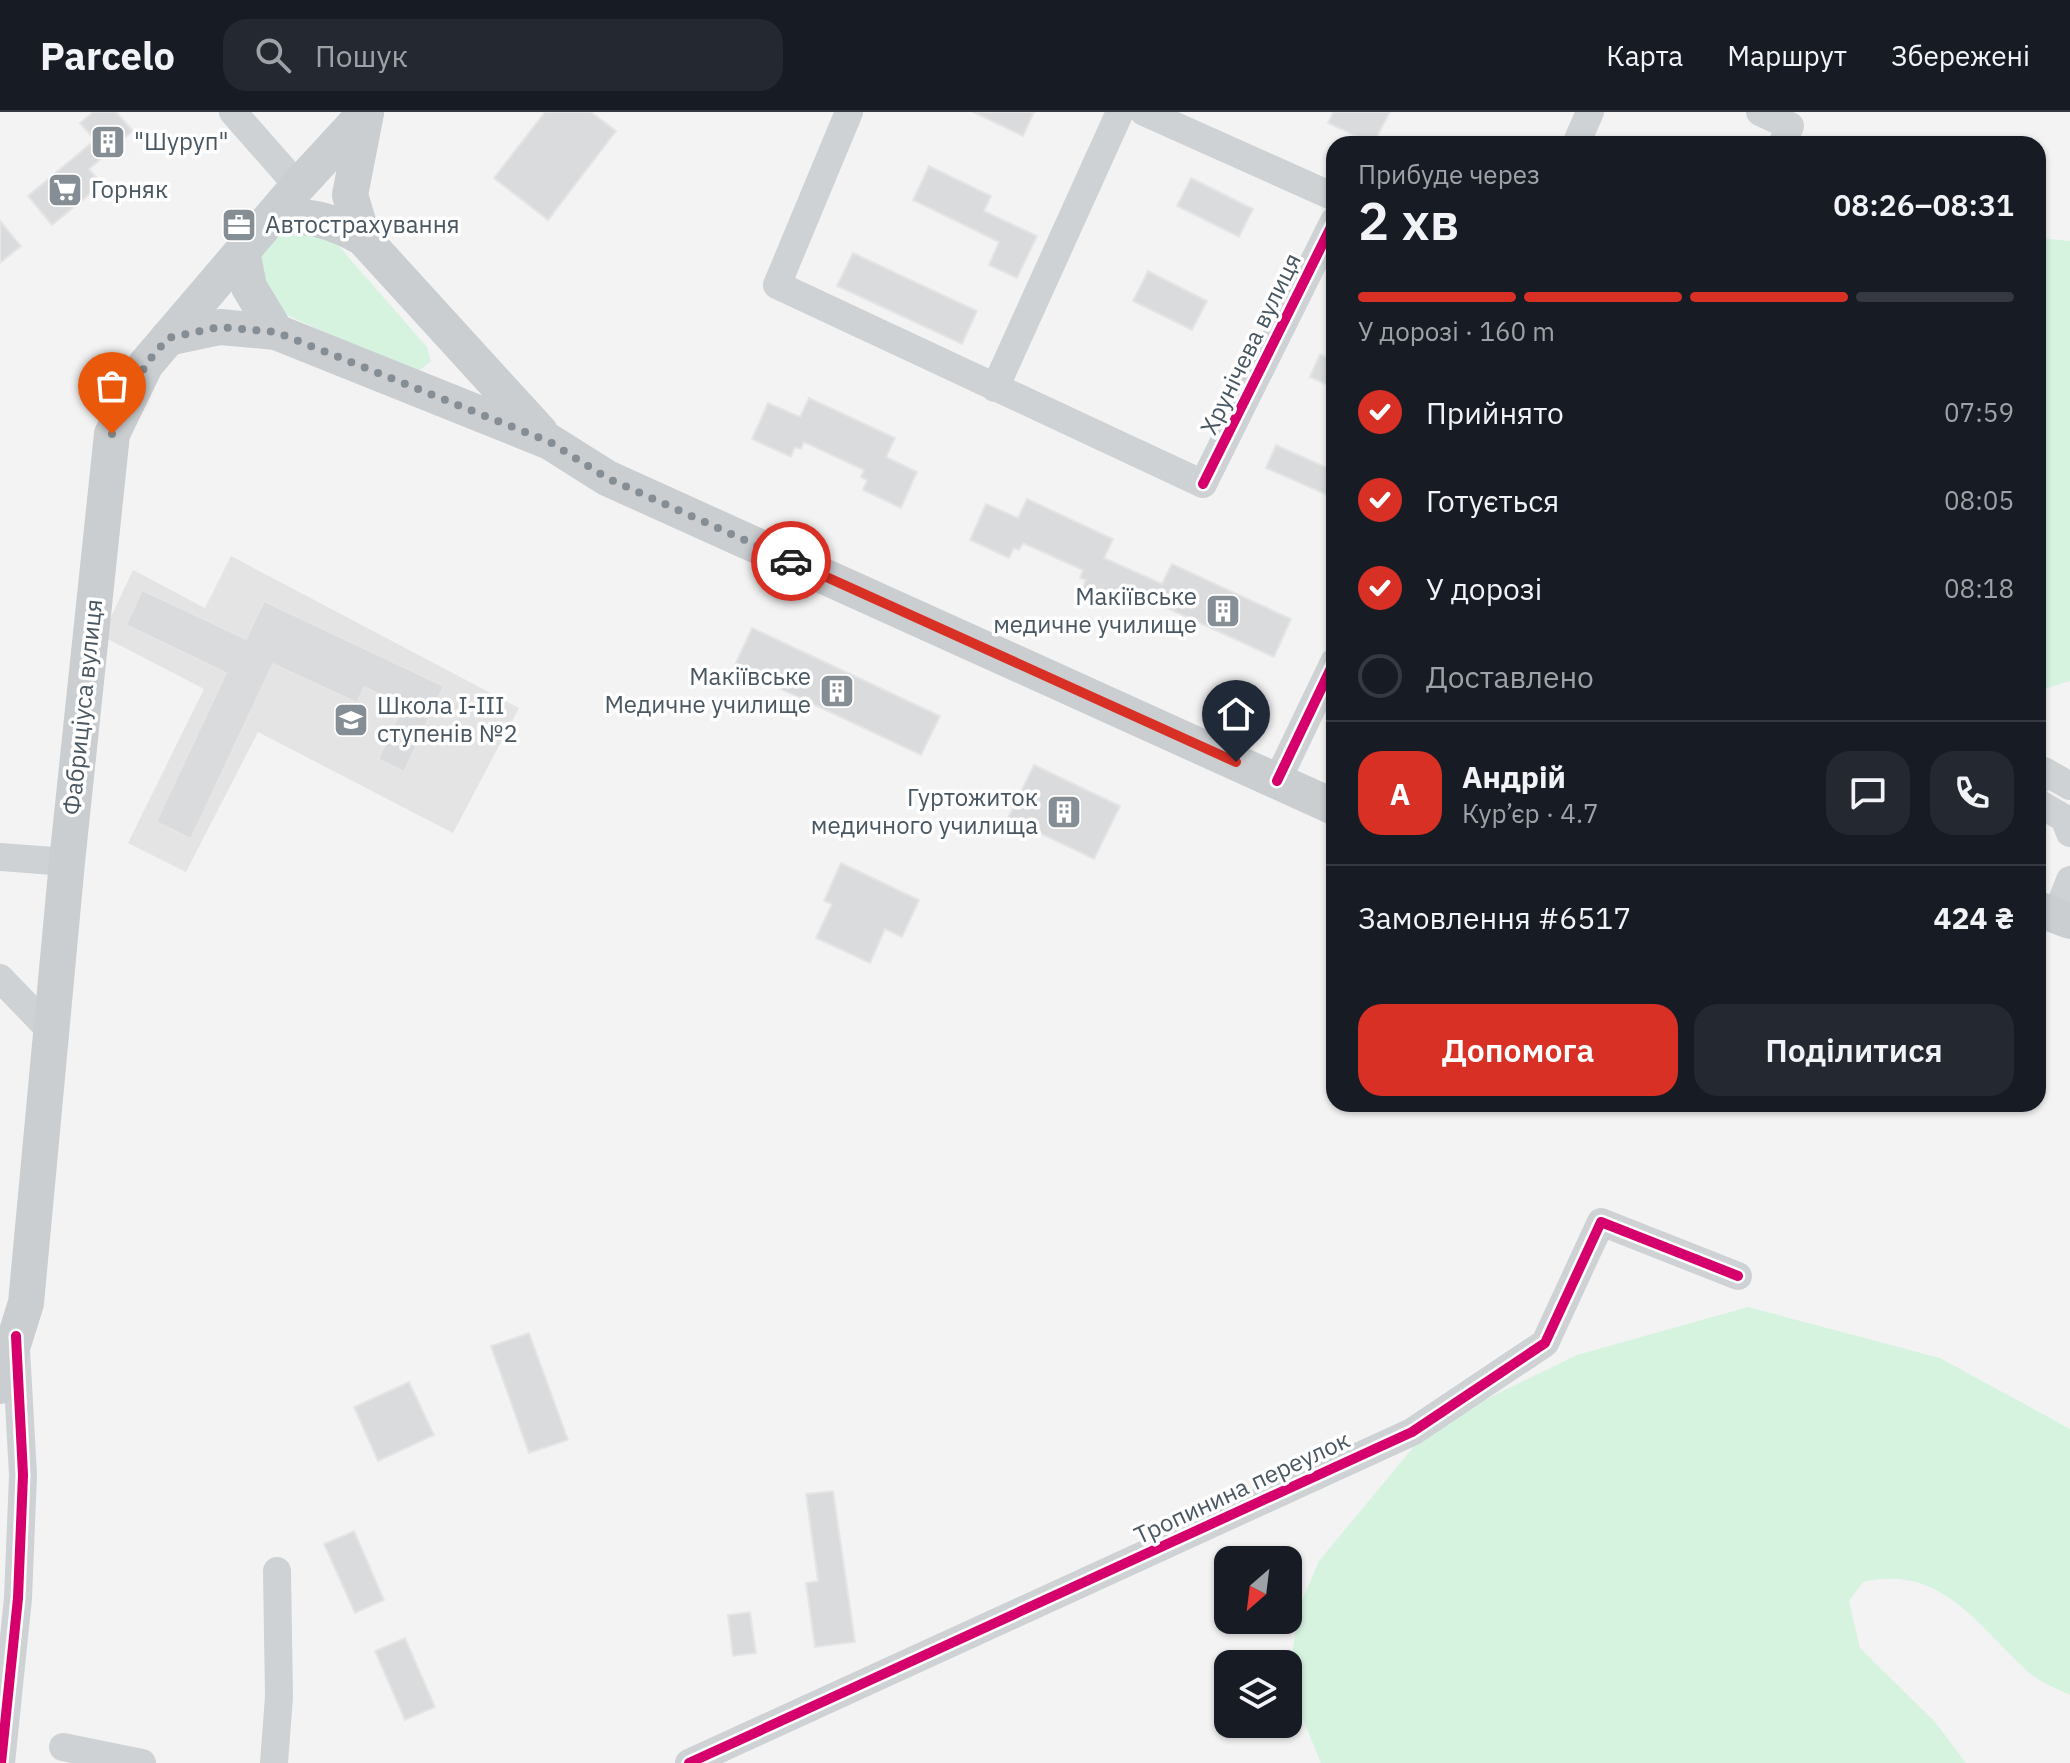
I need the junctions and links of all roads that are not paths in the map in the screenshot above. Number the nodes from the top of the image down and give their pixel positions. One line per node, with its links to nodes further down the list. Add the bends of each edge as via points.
1 (233, 112): 10 (street)
2 (366, 112): 10 (main road, Фабриціуса вулиця); 14 (main road, via 350,195)
3 (849, 112): 19 (street, via 777,285)
4 (1120, 112): 19 (street)
5 (1144, 112): 11 (street)
6 (1590, 112): 9 (street)
7 (1760, 112): 8 (street)
8 (1786, 135)
9 (1580, 136)
10 (298, 186): 12 (main road, Фабриціуса вулиця)
11 (1326, 193)
12 (273, 216): 14 (main road, via 306,215 336,222); 15 (main road, Фабриціуса вулиця)
13 (1326, 237): 19 (street, Хрунічева вулиця, via 1203,484)
14 (363, 238): 18 (main road)
15 (242, 251): 16 (main road, via 249,287); 17 (main road, Фабриціуса вулиця)
16 (276, 332): 17 (main road, via 220,327); 20 (main road)
17 (168, 338): 30 (main road, Фабриціуса вулиця, via 146,364 112,434)
18 (459, 347): 20 (main road, via 458,360 442,385); 21 (main road)
19 (995, 388)
20 (426, 391): 21 (main road)
21 (550, 442): 24 (main road, via 607,478)
22 (1326, 679): 24 (street)
23 (2046, 772): 25 (street)
24 (1277, 781): 26 (main road)
25 (2070, 786)
26 (1326, 803)
27 (2046, 808): 28 (street)
28 (2068, 820)
29 (0, 857): 30 (street)
30 (67, 862): 34 (main road, Фабриціуса вулиця)
31 (2070, 880): 32 (street)
32 (2055, 915)
33 (0, 978): 34 (street)
34 (51, 1031): 36 (main road, Фабриціуса вулиця, via 26,1303)
35 (1738, 1276): 43 (street, Тропинина переулок, via 1601,1222 1545,1343 1412,1432)
36 (16, 1336): 37 (main road, Фабриціуса вулиця); 40 (street, via 23,1475 18,1598)
37 (0, 1386)
38 (277, 1571): 42 (street)
39 (63, 1747): 41 (street)
40 (1, 1763)
41 (142, 1763)
42 (274, 1763)
43 (689, 1763)

